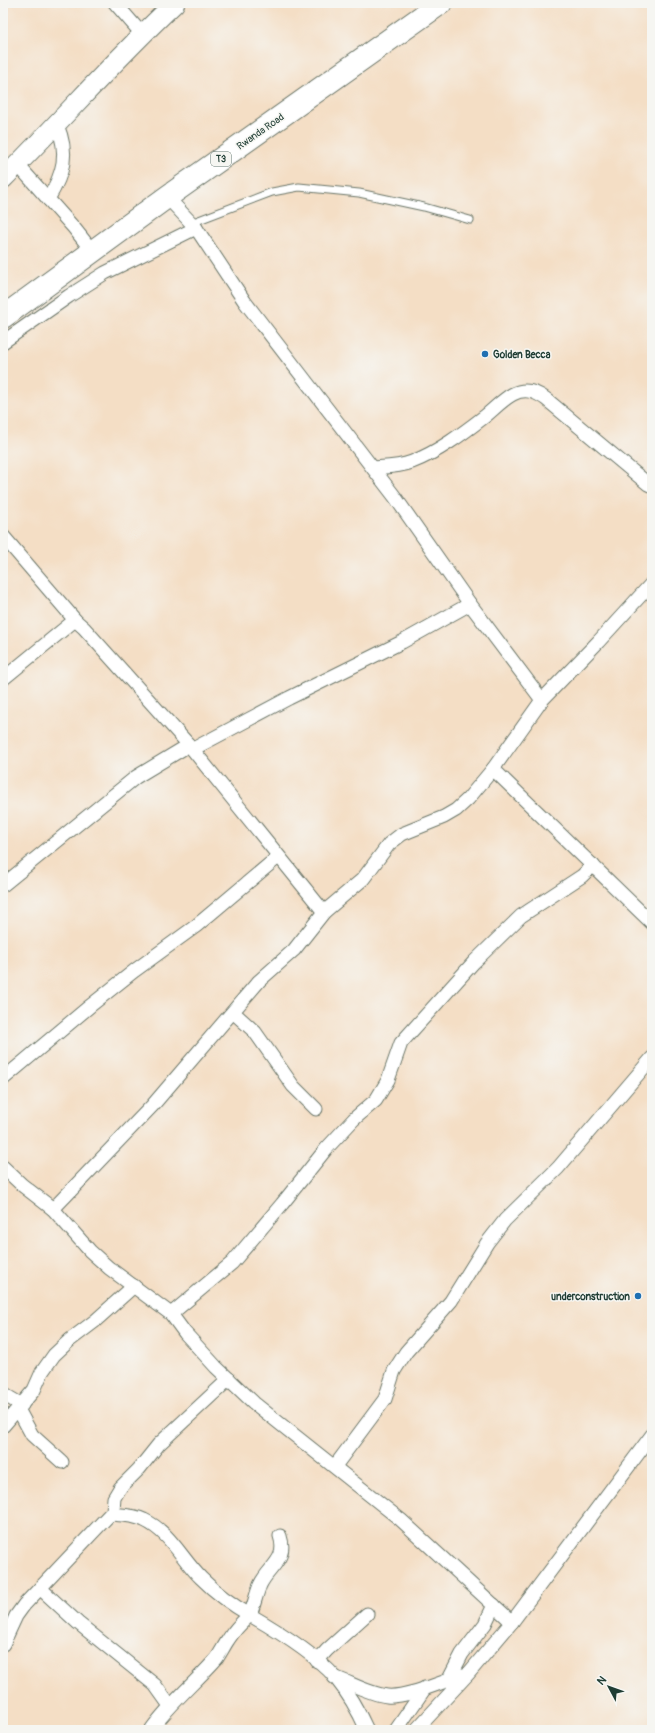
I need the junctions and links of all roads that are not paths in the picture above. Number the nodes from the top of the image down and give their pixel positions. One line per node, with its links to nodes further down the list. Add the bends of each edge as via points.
1 (115, 3): 4 (street)
2 (174, 3): 4 (street)
3 (441, 3): 8 (highway, Rwanda Road / T3)
4 (142, 34): 5 (street)
5 (57, 125): 6 (street); 9 (street, via 64,158 59,179)
6 (18, 164): 7 (street); 9 (street)
7 (3, 178)
8 (167, 197): 11 (street); 12 (highway, Rwanda Road / T3)
9 (48, 199): 12 (street)
10 (470, 220): 11 (lane, via 359,193 299,187 272,192)
11 (194, 225): 14 (street, via 105,273); 15 (street, via 244,302)
12 (93, 252): 13 (highway, Rwanda Road / T3)
13 (3, 317)
14 (3, 342)
15 (373, 468): 16 (street, via 412,462 468,430 512,394 528,390 538,392 546,398); 19 (street)
16 (652, 486)
17 (3, 536): 20 (street)
18 (652, 583): 22 (street)
19 (470, 604): 22 (street); 23 (street, via 402,642)
20 (74, 620): 21 (street); 23 (street)
21 (3, 679)
22 (542, 700): 24 (street)
23 (191, 747): 25 (street); 27 (street, via 136,777)
24 (493, 769): 26 (street); 28 (street, via 456,810 402,834 390,844 363,878)
25 (278, 857): 28 (street); 32 (street, via 196,926 134,971)
26 (593, 865): 29 (street); 37 (street, via 582,876 521,916 474,962 401,1043 388,1080 376,1100 354,1118 232,1263)
27 (3, 885)
28 (324, 912): 30 (street, via 294,950 259,981)
29 (652, 923)
30 (233, 1012): 33 (street, via 255,1032 293,1086); 35 (street, via 152,1106)
31 (652, 1058): 44 (street, via 558,1168 505,1220 487,1243 451,1301 406,1352 394,1371 385,1399)
32 (3, 1079)
33 (316, 1109)
34 (3, 1167): 35 (street)
35 (53, 1209): 36 (street, via 90,1251)
36 (134, 1286): 37 (street); 40 (street, via 54,1355 34,1390)
37 (171, 1314): 38 (street, via 185,1333)
38 (229, 1379): 44 (street, via 254,1403); 45 (street, via 159,1444 120,1488 114,1498)
39 (3, 1394): 40 (street)
40 (20, 1407): 41 (street); 43 (street, via 32,1435)
41 (3, 1426)
42 (652, 1435): 51 (street)
43 (62, 1462)
44 (335, 1466): 48 (street, via 401,1520)
45 (111, 1514): 47 (street); 49 (street, via 137,1517 154,1526 170,1539 201,1579 238,1608)
46 (280, 1536): 49 (street, via 282,1551 261,1584)
47 (40, 1588): 52 (street, via 16,1616); 58 (street, via 74,1620 155,1685)
48 (494, 1605): 51 (street); 56 (street, via 485,1624 462,1654)
49 (250, 1614): 53 (street, via 274,1628); 58 (street, via 218,1656)
50 (366, 1614): 53 (street)
51 (512, 1622): 54 (street)
52 (3, 1644)
53 (317, 1661): 55 (street)
54 (468, 1674): 56 (street); 62 (street)
55 (334, 1677): 57 (street, via 386,1696 397,1696); 60 (street)
56 (449, 1679): 57 (street)
57 (425, 1688): 61 (street)
58 (170, 1706): 59 (street)
59 (151, 1730)
60 (368, 1730)
61 (396, 1730)
62 (416, 1730)

